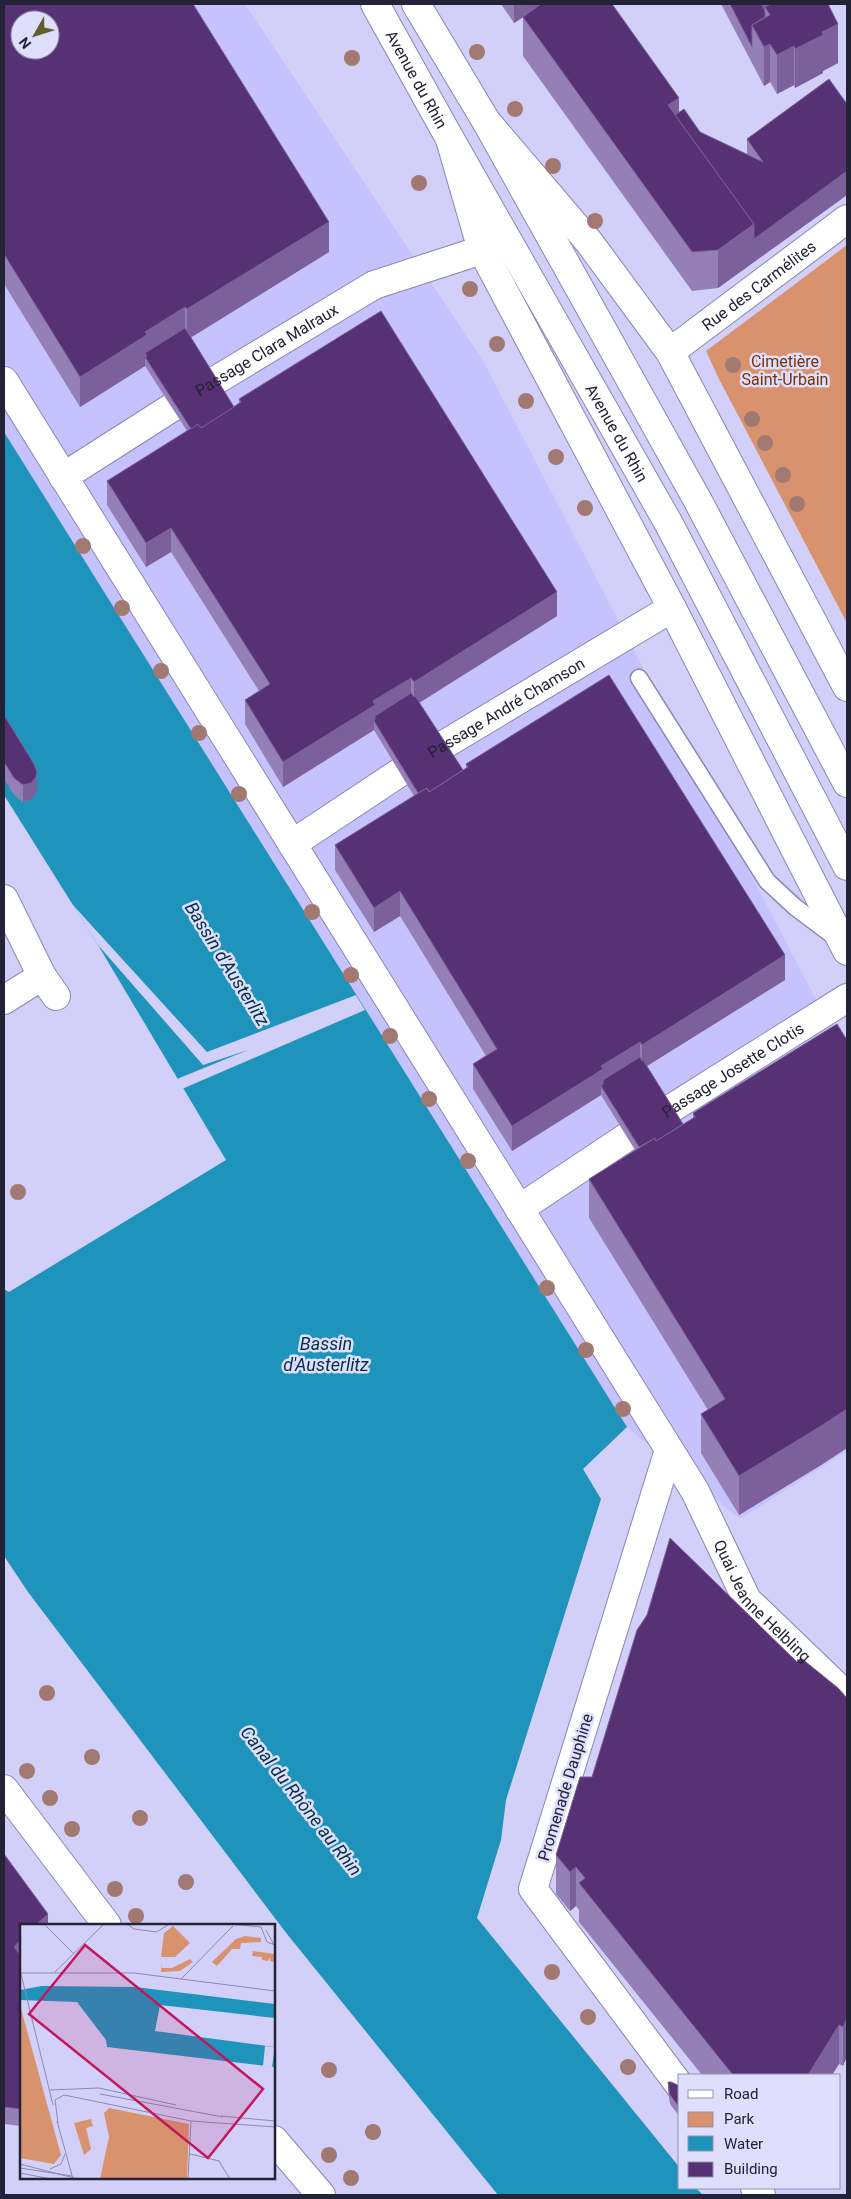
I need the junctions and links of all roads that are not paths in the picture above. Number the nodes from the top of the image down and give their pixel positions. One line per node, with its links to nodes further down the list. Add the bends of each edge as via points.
1 (375, 4): 4 (main road, Avenue du Rhin)
2 (416, 4): 3 (main road)
3 (486, 121): 7 (main road, via 589,242); 13 (main road, via 698,501)
4 (450, 139): 6 (main road); 15 (main road, Avenue du Rhin, via 669,524)
5 (847, 218): 7 (main road, Rue des Carmélites)
6 (482, 250): 9 (main road, Passage Clara Malraux, via 374,285); 10 (main road)
7 (670, 352): 12 (main road)
8 (4, 381): 9 (main road, Quai Jeanne Helbling)
9 (63, 477): 14 (main road, Quai Jeanne Helbling)
10 (672, 608): 14 (main road, Passage André Chamson, via 420,759); 17 (main road)
11 (639, 678): 17 (lane, via 767,881)
12 (847, 687)
13 (847, 782)
14 (292, 844): 20 (main road, Quai Jeanne Helbling)
15 (847, 866)
16 (4, 900): 19 (main road, via 49,986)
17 (846, 948)
18 (847, 998): 20 (main road, Passage Josette Clotis, via 648,1123)
19 (4, 1000)
20 (519, 1209): 21 (main road, Quai Jeanne Helbling)
21 (669, 1450): 22 (main road, Quai Jeanne Helbling, via 695,1492 747,1600); 25 (main road, Promenade Dauphine, via 533,1889)
22 (847, 1696)
23 (4, 1789): 24 (main road)
24 (106, 1924)
25 (678, 2083)
26 (275, 2141): 27 (main road)
27 (320, 2195)

